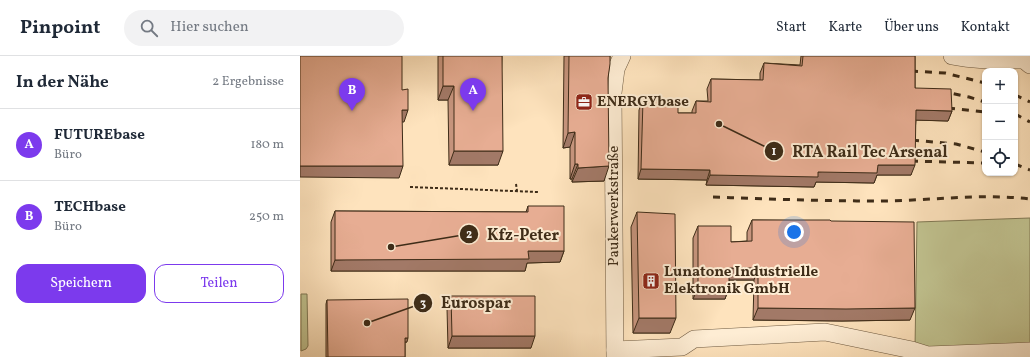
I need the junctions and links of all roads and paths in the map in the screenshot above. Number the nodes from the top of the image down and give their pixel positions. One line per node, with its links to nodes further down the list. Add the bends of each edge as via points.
1 (622, 56): 9 (street, Paukerwerkstraße, via 616,70 613,93)
2 (952, 56): 3 (street)
3 (1028, 62)
4 (516, 184): 6 (path)
5 (410, 187): 6 (path)
6 (517, 191): 7 (path)
7 (538, 192)
8 (1030, 351): 9 (street, via 928,355 825,332 694,339 682,347)
9 (615, 353)

